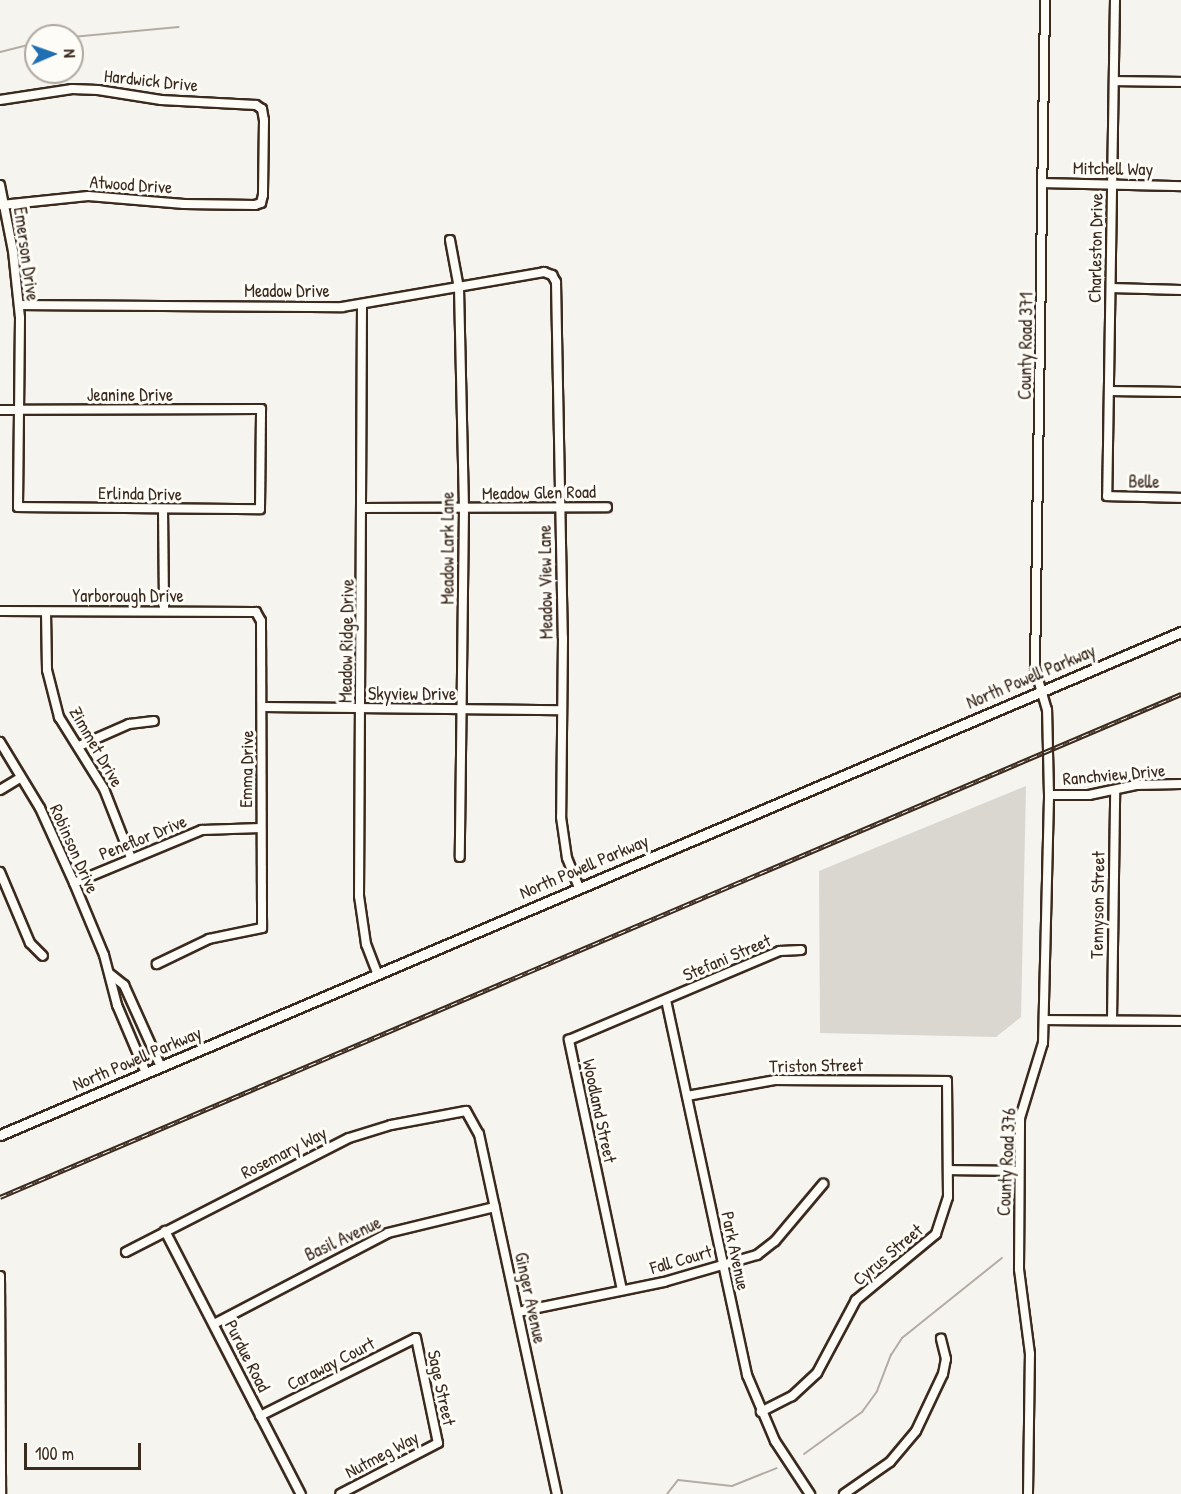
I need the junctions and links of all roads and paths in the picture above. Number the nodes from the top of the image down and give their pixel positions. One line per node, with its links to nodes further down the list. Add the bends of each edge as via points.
1 (1045, 0): 6 (street, County Road 371)
2 (1115, 0): 3 (street, Charleston Drive)
3 (1114, 81): 4 (street); 7 (street, Charleston Drive)
4 (1181, 82)
5 (0, 100): 10 (street, Hardwick Drive, via 72,90 250,104 262,109)
6 (1044, 183): 7 (street, Mitchell Way); 37 (street, County Road 371, via 1035,669)
7 (1112, 184): 9 (street, Mitchell Way); 15 (street, Charleston Drive)
8 (0, 185): 11 (street, Emerson Drive)
9 (1181, 186)
10 (261, 203): 11 (street, Atwood Drive, via 184,204 88,196)
11 (2, 205): 17 (street, Emerson Drive)
12 (450, 240): 14 (street, Meadow Lark Lane)
13 (552, 275): 14 (street, Meadow Drive, via 544,272); 28 (street, Meadow View Lane, via 556,282)
14 (459, 288): 18 (street, Meadow Drive); 31 (street, Meadow Lark Lane)
15 (1111, 288): 16 (street); 19 (street, Charleston Drive)
16 (1181, 290)
17 (19, 305): 18 (street, Meadow Drive); 22 (street, Emerson Drive)
18 (362, 305): 27 (street, Meadow Ridge Drive)
19 (1109, 391): 20 (street); 23 (street, Charleston Drive)
20 (1181, 392)
21 (0, 410): 22 (street, Jeanine Drive)
22 (19, 410): 25 (street, Emerson Drive); 30 (street, Jeanine Drive, via 261,409)
23 (1107, 496): 24 (street, Belle)
24 (1181, 498)
25 (18, 507): 29 (street, Erlinda Drive)
26 (607, 507): 28 (street, Meadow Glen Road)
27 (363, 508): 31 (street, Meadow Glen Road); 40 (street, Meadow Ridge Drive)
28 (560, 508): 31 (street, Meadow Glen Road); 41 (street, Meadow View Lane)
29 (163, 509): 30 (street, Erlinda Drive); 32 (street)
30 (260, 509)
31 (464, 509): 39 (street, Meadow Lark Lane)
32 (164, 610): 34 (street, Yarborough Drive); 35 (street, Yarborough Drive)
33 (0, 611): 34 (street, Yarborough Drive)
34 (46, 612): 44 (street, Zimmet Drive, via 52,694 59,717)
35 (256, 612): 38 (street, Emma Drive, via 261,621)
36 (1181, 632): 37 (main road, North Powell Parkway)
37 (1040, 692): 49 (street, County Road 376, via 1047,710); 55 (main road, North Powell Parkway)
38 (263, 707): 40 (street, Skyview Drive); 50 (street, Emma Drive)
39 (462, 708): 40 (street, Skyview Drive); 41 (street, Skyview Drive); 51 (street, Meadow Lark Lane)
40 (361, 709): 60 (street, Meadow Ridge Drive, via 361,922)
41 (562, 710): 55 (street, Meadow View Lane, via 562,838)
42 (154, 721): 44 (street, via 129,724)
43 (0, 742): 45 (street, Robinson Drive)
44 (80, 746): 52 (street, Zimmet Drive, via 119,819)
45 (20, 778): 47 (street); 54 (street, Robinson Drive, via 40,808)
46 (1181, 784): 48 (street, Ranchview Drive, via 1136,785)
47 (0, 790)
48 (1115, 791): 49 (street, Ranchview Drive); 63 (street, Tennyson Street)
49 (1049, 795): 62 (street, County Road 376)
50 (261, 828): 52 (street, Peneflor Drive, via 201,830); 58 (street, Emma Drive, via 262,928 209,939)
51 (460, 857)
52 (131, 858): 54 (street, Peneflor Drive)
53 (0, 872): 57 (street, via 30,943)
54 (74, 883): 59 (street, Robinson Drive)
55 (579, 887): 60 (main road, North Powell Parkway)
56 (801, 950): 61 (street, Stefani Street, via 780,951)
57 (43, 956)
58 (157, 964)
59 (109, 973): 65 (street, Robinson Drive, via 124,985); 66 (street, Robinson Drive, via 117,1005)
60 (377, 973): 65 (main road, North Powell Parkway)
61 (666, 1000): 68 (street, Park Avenue); 79 (street, Woodland Street, via 569,1040)
62 (1044, 1020): 63 (street); 72 (street, County Road 376, via 1043,1043 1020,1118)
63 (1112, 1020): 64 (street)
64 (1181, 1021)
65 (161, 1067): 66 (main road, North Powell Parkway)
66 (146, 1073): 70 (main road, North Powell Parkway)
67 (947, 1082): 68 (street, Triston Street, via 775,1080); 71 (street, Cyrus Street)
68 (687, 1096): 77 (street, Park Avenue)
69 (466, 1111): 74 (street, Ginger Avenue, via 479,1134); 75 (street, Rosemary Way, via 391,1125 349,1138)
70 (0, 1135)
71 (948, 1170): 72 (street); 84 (street, Cyrus Street, via 946,1210 936,1234 856,1300 817,1373 792,1396)
72 (1019, 1171): 93 (street, County Road 376, via 1019,1269 1030,1354)
73 (823, 1184): 77 (street, Fall Court, via 765,1250)
74 (495, 1207): 80 (street, Ginger Avenue); 81 (street, Basil Avenue, via 388,1233)
75 (165, 1231): 76 (street, Rosemary Way); 81 (street, Purdue Road)
76 (126, 1251)
77 (723, 1264): 79 (street, Fall Court); 84 (street, Park Avenue, via 747,1375)
78 (0, 1276): 87 (street)
79 (622, 1290): 80 (street, Fall Court)
80 (518, 1312): 90 (street, Ginger Avenue)
81 (214, 1324): 85 (street, Purdue Road)
82 (416, 1338): 85 (street, Caraway Court); 86 (street, Sage Street)
83 (941, 1340): 92 (street, via 946,1359 943,1374 916,1431 890,1462)
84 (761, 1412): 91 (street, Park Avenue, via 774,1441 797,1469)
85 (260, 1416): 88 (street, Purdue Road)
86 (438, 1443): 89 (street, Nutmeg Way)
87 (1, 1494)
88 (300, 1494)
89 (340, 1494)
90 (557, 1494)
91 (810, 1494)
92 (844, 1494)
93 (1028, 1494)

